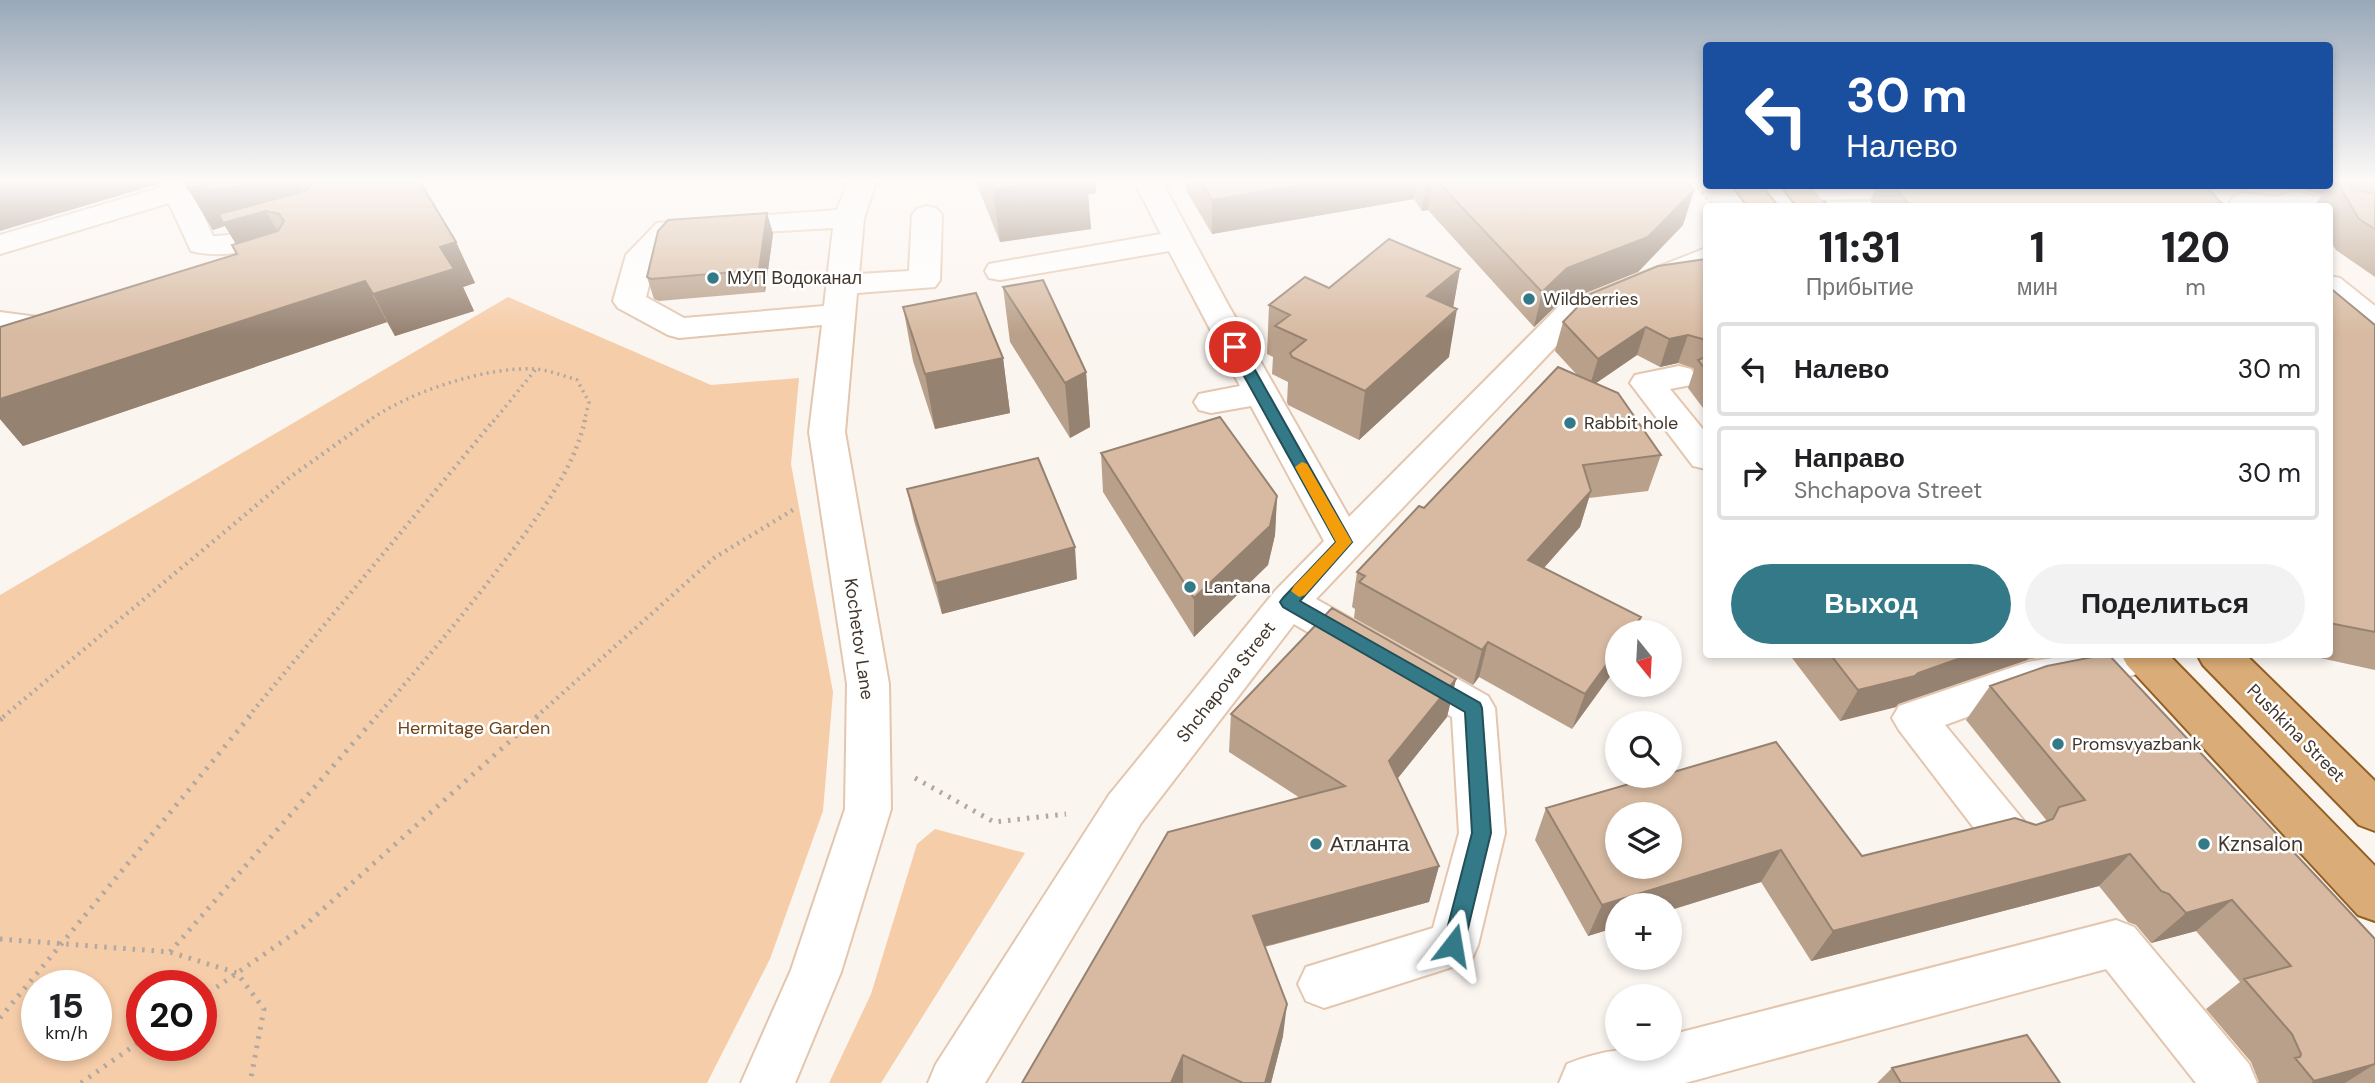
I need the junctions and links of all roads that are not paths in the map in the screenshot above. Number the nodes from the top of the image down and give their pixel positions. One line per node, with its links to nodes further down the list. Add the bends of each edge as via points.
1 (39, 233): 9 (street)
2 (199, 233): 3 (street, via 202,245 228,246)
3 (285, 233)
4 (663, 233): 13 (street, via 641,255 629,301 679,328)
5 (851, 233): 13 (street, Kochetov Lane)
6 (926, 233): 13 (street, via 924,280)
7 (1175, 233): 8 (street)
8 (1179, 240): 11 (street); 18 (street)
9 (0, 245)
10 (1703, 258): 21 (street, Shchapova Street, via 1570,313)
11 (1000, 271)
12 (2333, 288): 15 (street)
13 (841, 299): 30 (street, Kochetov Lane, via 827,432 868,684 868,809 816,972)
14 (0, 322): 16 (street, via 73,331)
15 (2375, 322)
16 (98, 323)
17 (1679, 377): 20 (street, via 1647,383)
18 (1261, 393): 19 (street); 21 (street)
19 (1211, 402)
20 (1703, 453)
21 (1344, 542): 22 (street, Shchapova Street)
22 (1289, 602): 29 (street, via 1473,708 1482,833 1453,945); 31 (street, Shchapova Street, via 1125,809)
23 (2132, 658): 27 (street, via 2028,679 1914,718)
24 (2146, 658): 28 (main road)
25 (2222, 658): 26 (main road, Pushkina Street)
26 (2375, 811)
27 (2007, 835)
28 (2375, 899)
29 (1324, 984)
30 (768, 1083)
31 (955, 1083)
32 (1586, 1083): 33 (street, via 2116,943)
33 (2230, 1083)

